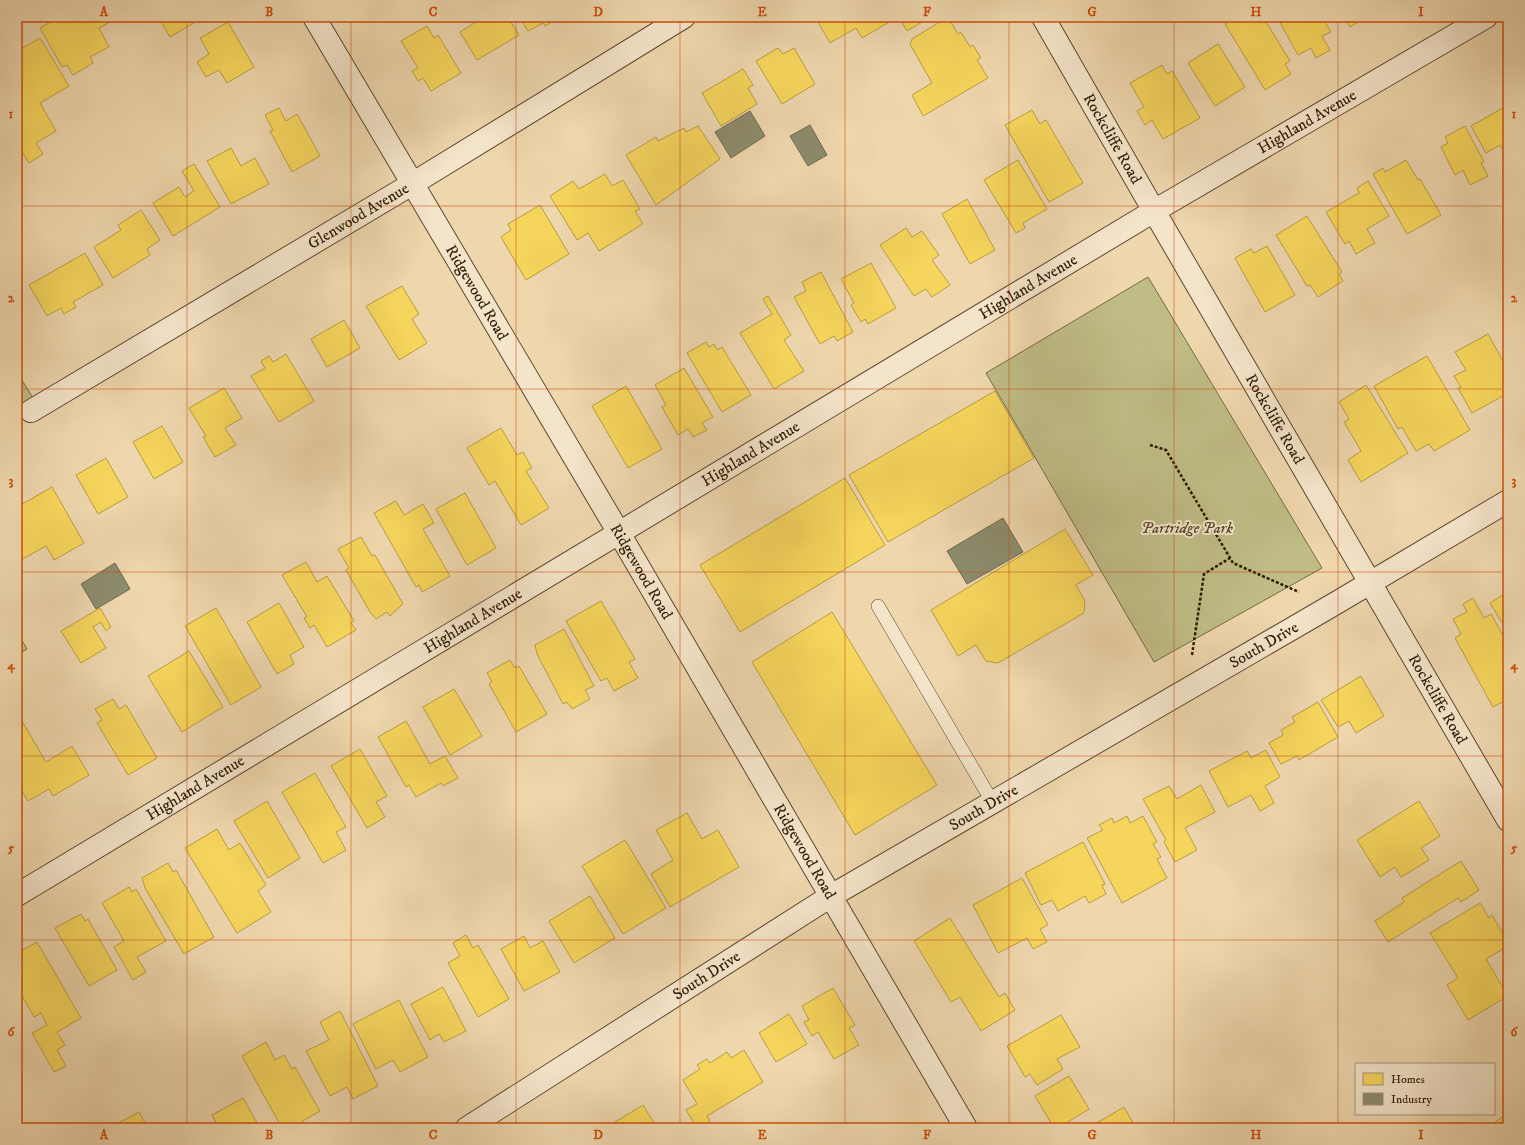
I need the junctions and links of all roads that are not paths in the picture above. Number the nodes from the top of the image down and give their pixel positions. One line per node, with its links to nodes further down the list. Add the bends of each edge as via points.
1 (314, 17): 5 (street, Ridgewood Road)
2 (684, 17): 5 (street, Glenwood Avenue)
3 (1043, 17): 6 (street, Rockcliffe Road)
4 (1486, 17): 6 (street, Highland Avenue)
5 (412, 184): 7 (street, Glenwood Avenue); 9 (street, Ridgewood Road)
6 (1154, 211): 9 (street, Highland Avenue); 10 (street, Rockcliffe Road)
7 (30, 411)
8 (1508, 501): 10 (street, South Drive)
9 (619, 534): 14 (street, Highland Avenue); 15 (street, Ridgewood Road)
10 (1369, 584): 12 (street, South Drive); 13 (street, Rockcliffe Road)
11 (878, 606): 12 (lane)
12 (993, 803): 15 (street, South Drive)
13 (1508, 820)
14 (17, 895)
15 (831, 896): 16 (street, South Drive); 17 (street, Ridgewood Road)
16 (467, 1128)
17 (966, 1128)

